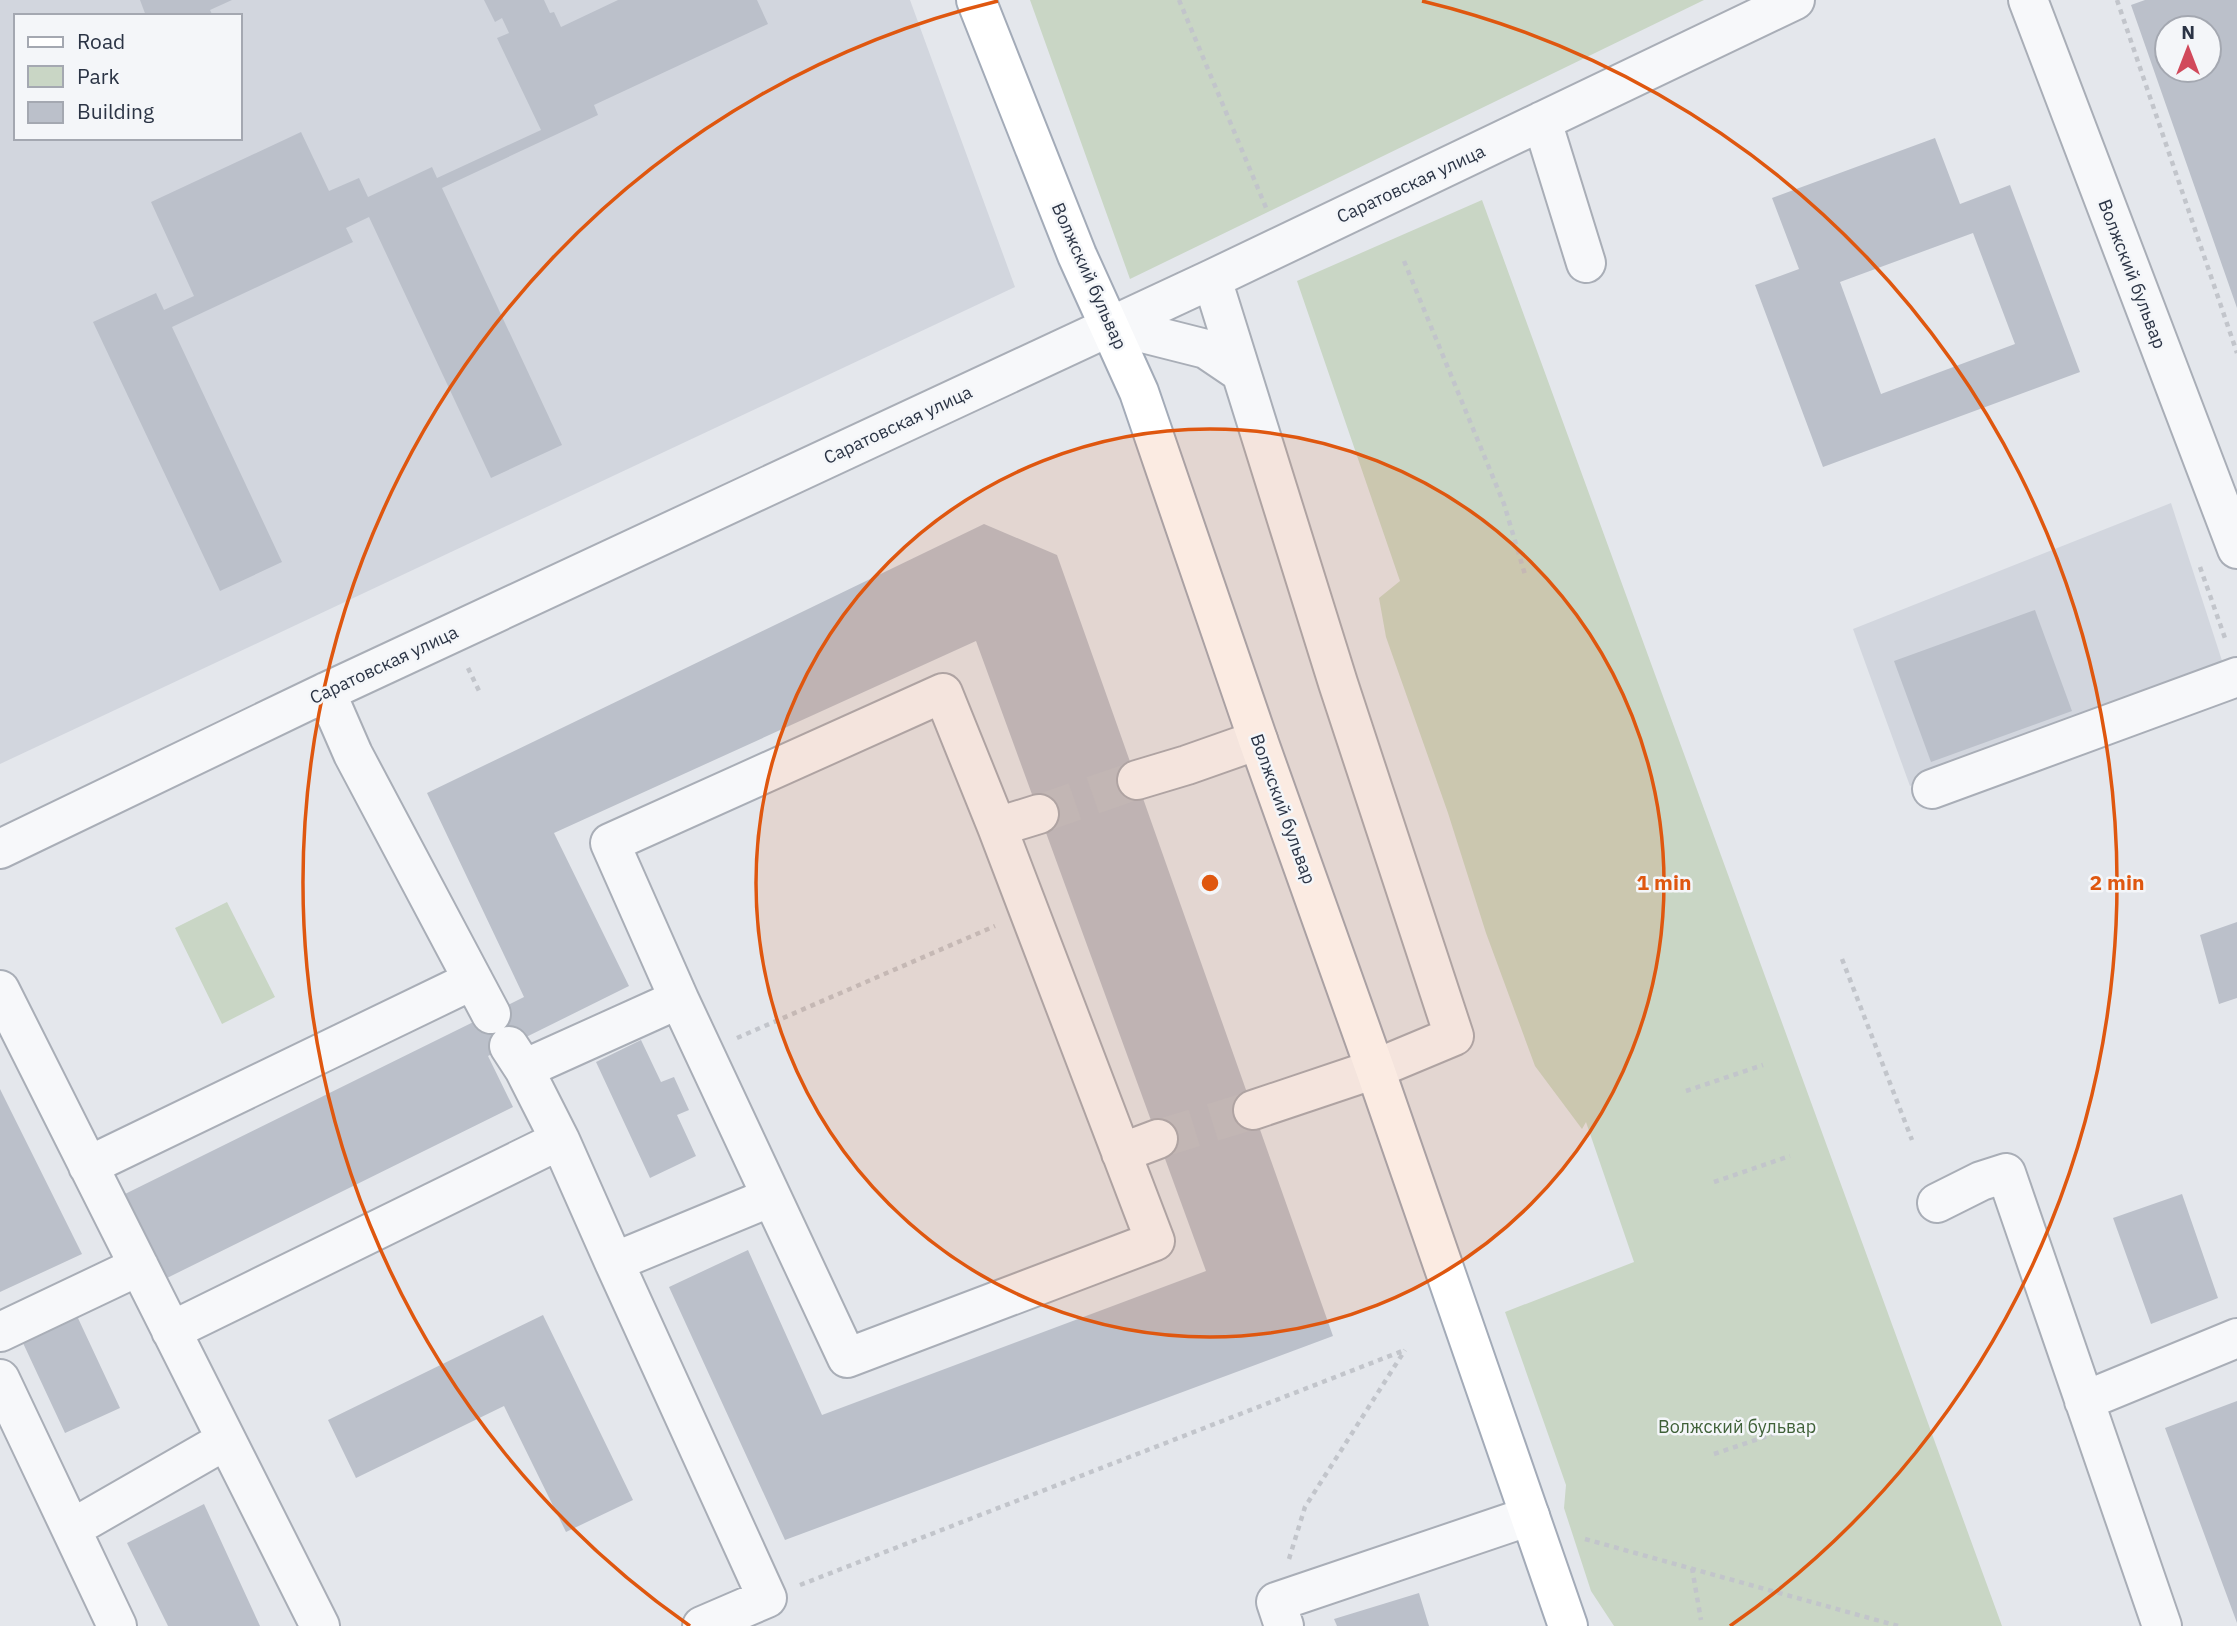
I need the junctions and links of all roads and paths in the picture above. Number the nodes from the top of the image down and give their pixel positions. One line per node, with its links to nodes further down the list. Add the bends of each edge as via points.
1 (976, 0): 11 (main road, Волжский бульвар, via 1077,255)
2 (1179, 0): 7 (path)
3 (1795, 0): 6 (street, Саратовская улица)
4 (2028, 0): 14 (street, Волжский бульвар)
5 (2116, 0): 12 (path)
6 (1542, 121): 9 (street); 10 (street, Саратовская улица)
7 (1270, 217)
8 (1404, 261): 15 (path, via 1504,504)
9 (1586, 263)
10 (1212, 279): 11 (street, Саратовская улица); 13 (street)
11 (1111, 325): 13 (street, via 1206,349); 17 (street, Саратовская улица); 18 (main road, Волжский бульвар, via 1139,392)
12 (2237, 353)
13 (1240, 372): 32 (street, via 1454,1036)
14 (2237, 549)
15 (1525, 578)
16 (2237, 677): 20 (street)
17 (326, 692): 23 (street, Саратовская улица); 26 (street, via 353,754)
18 (1258, 740): 19 (street); 32 (main road, Волжский бульвар)
19 (1137, 780)
20 (1932, 789)
21 (1039, 814): 22 (street)
22 (996, 827): 24 (street); 28 (street, via 943,693 610,843)
23 (0, 849)
24 (1029, 911): 30 (path); 38 (street)
25 (1842, 959): 37 (path)
26 (472, 979): 29 (street); 40 (street)
27 (0, 990): 40 (street)
28 (679, 999): 29 (street); 30 (street)
29 (508, 1043): 36 (street)
30 (704, 1052): 42 (street)
31 (1763, 1065): 33 (path)
32 (1376, 1069): 34 (street); 54 (main road, Волжский бульвар)
33 (1686, 1091)
34 (1253, 1110)
35 (1158, 1139): 38 (street)
36 (560, 1140): 44 (street); 46 (street)
37 (1912, 1140)
38 (1121, 1153): 42 (street, via 1155,1241 847,1358)
39 (1790, 1156): 41 (path)
40 (88, 1166): 45 (street)
41 (1714, 1182)
42 (771, 1197): 44 (street)
43 (1937, 1203): 50 (street, via 2006,1173)
44 (614, 1262): 58 (street)
45 (139, 1266): 46 (street); 47 (street)
46 (171, 1331): 52 (street)
47 (0, 1332)
48 (2237, 1338): 50 (street)
49 (0, 1379): 55 (street)
50 (2084, 1401): 66 (street)
51 (1791, 1428): 53 (path)
52 (226, 1440): 55 (street); 62 (street)
53 (1714, 1454)
54 (1531, 1516): 59 (street); 64 (main road, Волжский бульвар)
55 (71, 1529): 61 (street)
56 (1585, 1539): 57 (path)
57 (1692, 1568): 60 (path); 65 (path)
58 (767, 1598): 59 (path, via 1405,1350 1305,1507); 63 (street)
59 (1277, 1618)
60 (1701, 1620)
61 (117, 1626)
62 (320, 1626)
63 (702, 1626)
64 (1568, 1626)
65 (1898, 1626)
66 (2162, 1626)

